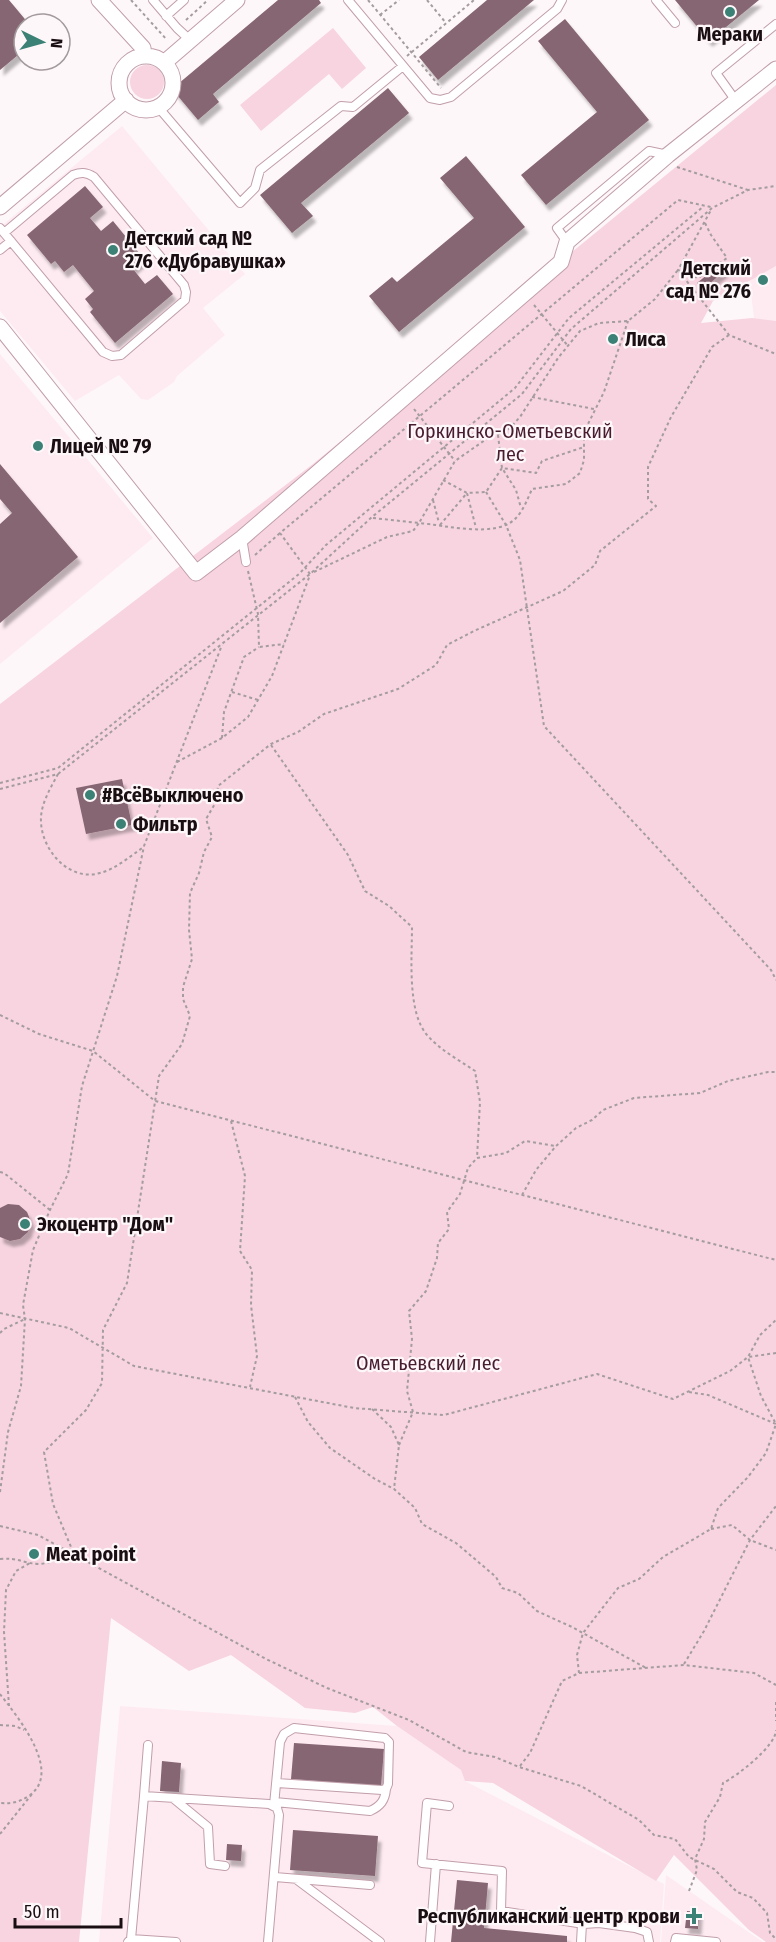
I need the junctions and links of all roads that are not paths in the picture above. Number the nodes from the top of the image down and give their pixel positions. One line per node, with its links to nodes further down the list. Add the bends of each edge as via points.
1 (99, 0): 12 (street, via 143,48)
2 (153, 0): 8 (lane)
3 (184, 0): 8 (lane)
4 (237, 0): 11 (street)
5 (348, 0): 14 (lane)
6 (562, 0): 14 (lane, via 557,9 450,98 430,99)
7 (656, 0): 9 (lane)
8 (166, 16): 11 (lane)
9 (675, 23)
10 (776, 24): 17 (lane, via 716,73)
11 (191, 41): 13 (street)
12 (144, 56): 13 (street, via 154,56); 16 (street, via 133,58 121,71 119,88)
13 (165, 63): 18 (street, via 173,88)
14 (401, 64): 18 (lane, via 353,107 340,106 260,170 255,188 240,203)
15 (776, 69): 17 (street)
16 (126, 100): 18 (street, via 136,108); 19 (street)
17 (735, 101): 24 (street, via 567,242 561,262)
18 (158, 107)
19 (0, 207)
20 (2, 230): 21 (lane); 21 (lane, via 73,175 90,174 184,285 186,296 181,305 121,355 109,355)
21 (11, 241): 22 (lane)
22 (0, 250)
23 (0, 327): 24 (street, via 196,573)
24 (242, 538): 25 (lane)
25 (246, 562)
26 (148, 1745): 29 (lane)
27 (277, 1783): 28 (lane); 28 (lane, via 280,1742 294,1728 385,1738 390,1747); 31 (lane)
28 (386, 1789): 31 (lane, via 385,1798 370,1811)
29 (144, 1796): 30 (lane); 39 (lane)
30 (172, 1798): 31 (lane); 34 (lane, via 205,1824 209,1832 209,1861)
31 (275, 1804): 35 (lane, via 279,1815)
32 (449, 1806): 33 (lane, via 427,1803 422,1863)
33 (435, 1864): 38 (lane, via 502,1871 501,1911); 43 (lane)
34 (225, 1866)
35 (274, 1877): 36 (lane); 41 (lane)
36 (296, 1879): 37 (lane); 42 (lane)
37 (370, 1885)
38 (582, 1924): 44 (lane); 45 (lane, via 635,1928 647,1932)
39 (129, 1940): 40 (lane)
40 (176, 1942)
41 (268, 1942)
42 (380, 1942)
43 (430, 1942)
44 (581, 1942)
45 (649, 1942)
46 (675, 1942): 47 (lane, via 676,1938)
47 (716, 1942)

